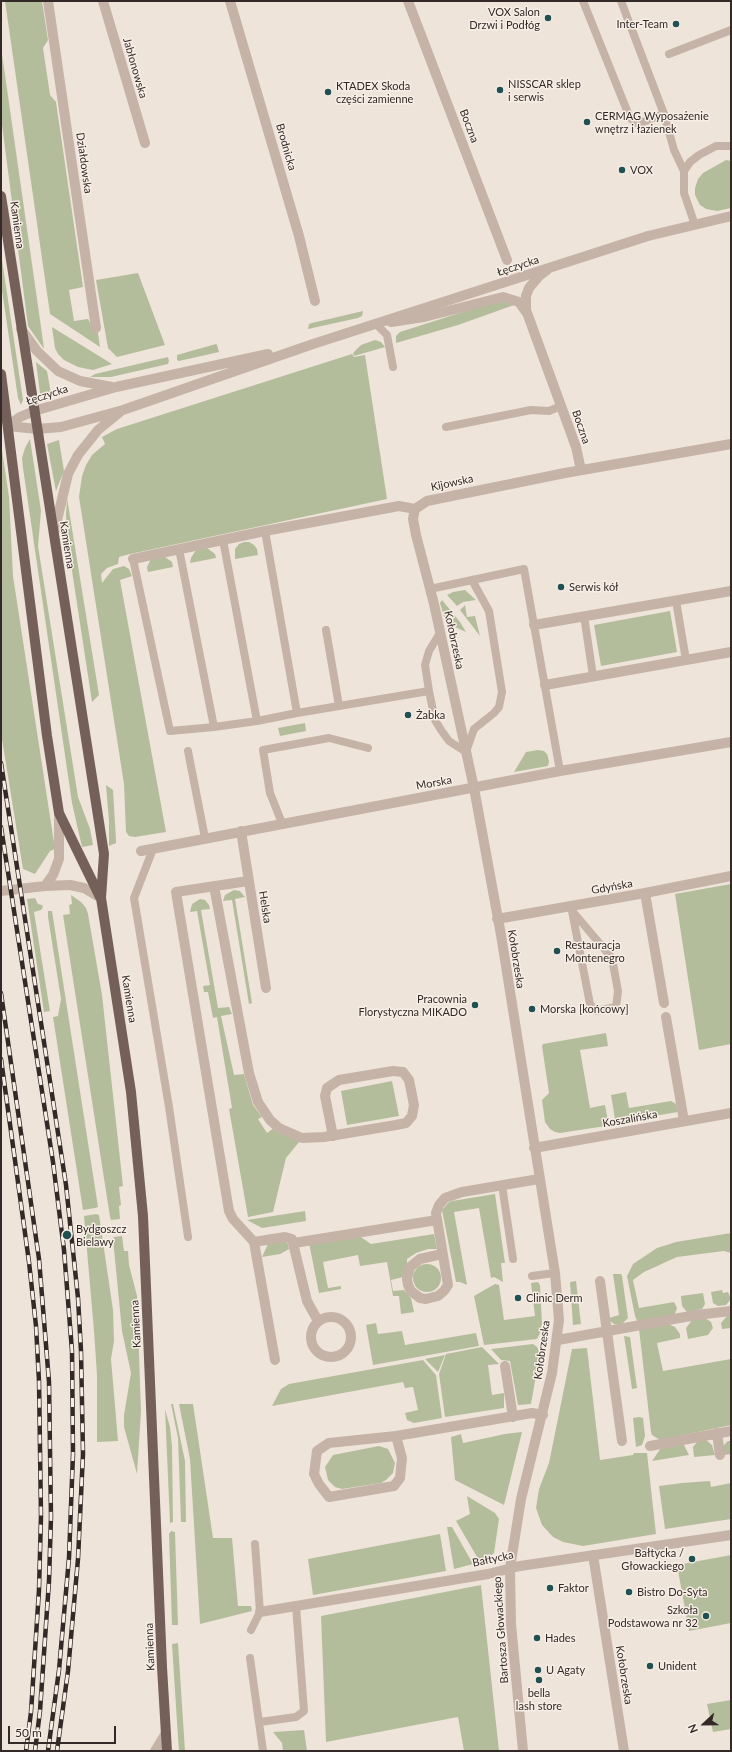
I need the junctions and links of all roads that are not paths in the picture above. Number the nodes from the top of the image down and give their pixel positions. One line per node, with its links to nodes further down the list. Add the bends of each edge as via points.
1 (48, 1): 23 (street, Działdowska)
2 (103, 1): 10 (street, Jabłonowska)
3 (230, 1): 20 (street, Brodnicka, via 299,236)
4 (408, 1): 16 (street, Boczna)
5 (583, 1): 9 (lane, via 630,118 638,124)
6 (621, 1): 9 (lane)
7 (731, 30): 8 (lane)
8 (669, 54)
9 (664, 114): 12 (lane, via 674,150)
10 (145, 143)
11 (731, 146): 12 (lane, via 716,146 699,155 690,162)
12 (684, 172): 15 (lane, via 684,193)
13 (1, 196): 24 (main road, Kamienna)
14 (731, 216): 15 (street, Łęczycka)
15 (695, 225): 17 (street, Łęczycka, via 648,236)
16 (507, 260)
17 (553, 267): 18 (street, Łęczycka); 19 (street, via 532,281)
18 (506, 282): 19 (street, via 520,286); 22 (street, Łęczycka)
19 (526, 296): 21 (street, Boczna)
20 (315, 301)
21 (528, 316): 22 (street, via 519,302 503,296 424,317); 29 (street, Boczna)
22 (376, 324): 25 (street, Łęczycka); 26 (lane, via 387,335)
23 (96, 328)
24 (22, 329): 28 (street, via 37,351 58,371 80,381); 31 (main road, Kamienna)
25 (313, 344): 28 (street, Łęczycka); 30 (street, Łęczycka)
26 (393, 367)
27 (1, 374): 32 (main road, Kamienna)
28 (116, 387): 31 (street, Łęczycka)
29 (561, 406): 33 (lane, via 549,411 531,410); 36 (street, Boczna, via 576,447)
30 (123, 410): 34 (street, Łęczycka, via 61,427); 39 (street, via 98,430 78,455 68,474)
31 (34, 411): 32 (street, Łęczycka); 34 (main road, Kamienna)
32 (8, 426): 34 (street, Łęczycka); 66 (main road, Kamienna)
33 (446, 427)
34 (37, 429): 39 (main road, Kamienna)
35 (731, 444): 36 (street, Kijowska)
36 (581, 470): 37 (street, Kijowska, via 427,501)
37 (415, 509): 38 (street, via 399,506); 44 (street, Kołobrzeska, via 413,519 416,535)
38 (266, 531): 40 (street); 57 (lane)
39 (53, 536): 78 (main road, Kamienna, via 104,854)
40 (223, 540): 41 (street); 58 (lane)
41 (179, 549): 42 (street); 59 (lane)
42 (133, 559): 59 (lane, via 170,732)
43 (472, 580): 44 (lane); 48 (lane, via 524,569); 63 (lane, via 490,611 502,692 499,707 474,729)
44 (430, 588): 50 (street, Kołobrzeska)
45 (731, 591): 46 (street)
46 (676, 601): 47 (street); 52 (lane)
47 (584, 616): 48 (street); 53 (lane)
48 (534, 625): 54 (lane)
49 (326, 630): 56 (lane)
50 (440, 633): 55 (lane, via 424,665); 63 (street, Kołobrzeska)
51 (731, 652): 52 (street)
52 (686, 660): 53 (street)
53 (593, 676): 54 (street)
54 (545, 685): 64 (lane)
55 (429, 691): 56 (lane); 63 (lane, via 435,720 441,730 449,740)
56 (339, 706): 57 (lane)
57 (297, 713): 58 (lane)
58 (257, 721): 59 (lane)
59 (214, 727)
60 (731, 742): 64 (street, Morska)
61 (368, 748): 67 (lane, via 329,738 263,750 270,793)
62 (188, 751): 69 (lane)
63 (466, 752): 65 (street, Kołobrzeska)
64 (560, 771): 65 (street, Morska)
65 (474, 788): 67 (street, Morska); 80 (street, Kołobrzeska)
66 (59, 813): 74 (street, via 59,858); 78 (main road, Kamienna)
67 (282, 823): 68 (street, Morska)
68 (241, 831): 69 (street, Morska); 73 (street, Helska)
69 (205, 838): 70 (street, Morska)
70 (153, 849): 71 (street, Morska); 91 (lane, via 134,898)
71 (142, 851)
72 (731, 876): 77 (street, Gdyńska)
73 (248, 881): 75 (street); 81 (street, Helska)
74 (45, 886): 76 (street); 78 (street, via 70,885 84,888)
75 (214, 886): 86 (street, via 243,1044 254,1091 261,1106 270,1120 290,1134 302,1138); 92 (street, via 176,892 229,1211)
76 (1, 892)
77 (645, 893): 79 (street, Gdyńska); 82 (street)
78 (101, 898): 122 (main road, Kamienna, via 131,1092 143,1216)
79 (572, 909): 79 (lane, via 590,1004 596,1011 616,1007 618,991 612,958); 80 (street, Gdyńska)
80 (497, 919): 87 (street, Kołobrzeska)
81 (266, 988)
82 (664, 1003)
83 (666, 1017): 85 (street)
84 (731, 1113): 85 (street, Koszalińska)
85 (684, 1121): 87 (street, Koszalińska)
86 (332, 1136): 86 (street, via 406,1123 412,1116 414,1105 409,1080 403,1072 393,1071 339,1080 327,1088 325,1096)
87 (534, 1148): 88 (street, Kołobrzeska)
88 (539, 1179): 89 (street); 96 (street, Kołobrzeska)
89 (502, 1185): 90 (street, via 462,1192 445,1198 436,1213); 95 (lane)
90 (437, 1220): 93 (street); 94 (street)
91 (188, 1237)
92 (254, 1242): 93 (street, via 288,1237); 103 (street)
93 (294, 1243): 100 (street, via 307,1301)
94 (442, 1254): 94 (street, via 420,1259 410,1267 408,1285 420,1298 438,1296 448,1285)
95 (514, 1259)
96 (554, 1273): 97 (lane); 102 (street, Kołobrzeska, via 559,1320)
97 (532, 1276)
98 (600, 1281): 101 (street)
99 (731, 1311): 101 (street)
100 (318, 1320): 100 (street, via 310,1333 311,1343 316,1351 323,1356 340,1355 350,1345 348,1325 341,1319 331,1316)
101 (607, 1331): 102 (street); 110 (street)
102 (558, 1340): 105 (street, Kołobrzeska)
103 (276, 1360)
104 (505, 1366): 106 (street)
105 (543, 1415): 106 (street); 116 (street, Bartosza Głowackiego, via 521,1499)
106 (513, 1417): 109 (street)
107 (731, 1431): 108 (street)
108 (717, 1433): 111 (street); 112 (street)
109 (396, 1436): 109 (street, via 329,1443 317,1451 314,1474 319,1484 329,1497 394,1486 400,1478 402,1458)
110 (622, 1441)
111 (650, 1446)
112 (720, 1456)
113 (731, 1535): 115 (street, Bałtycka)
114 (255, 1544): 118 (lane)
115 (593, 1556): 116 (street, Bałtycka); 127 (street, Kołobrzeska)
116 (510, 1568): 117 (street, Bałtycka, via 501,1572); 126 (street, Bartosza Głowackiego, via 511,1618)
117 (296, 1606): 118 (street, Bałtycka); 121 (lane, via 304,1711 296,1717)
118 (260, 1612): 119 (lane)
119 (251, 1630)
120 (250, 1658): 121 (lane)
121 (260, 1722): 125 (lane)
122 (166, 1734): 123 (street); 124 (main road, Kamienna)
123 (155, 1751)
124 (167, 1751)
125 (263, 1751)
126 (523, 1751)
127 (624, 1751)

